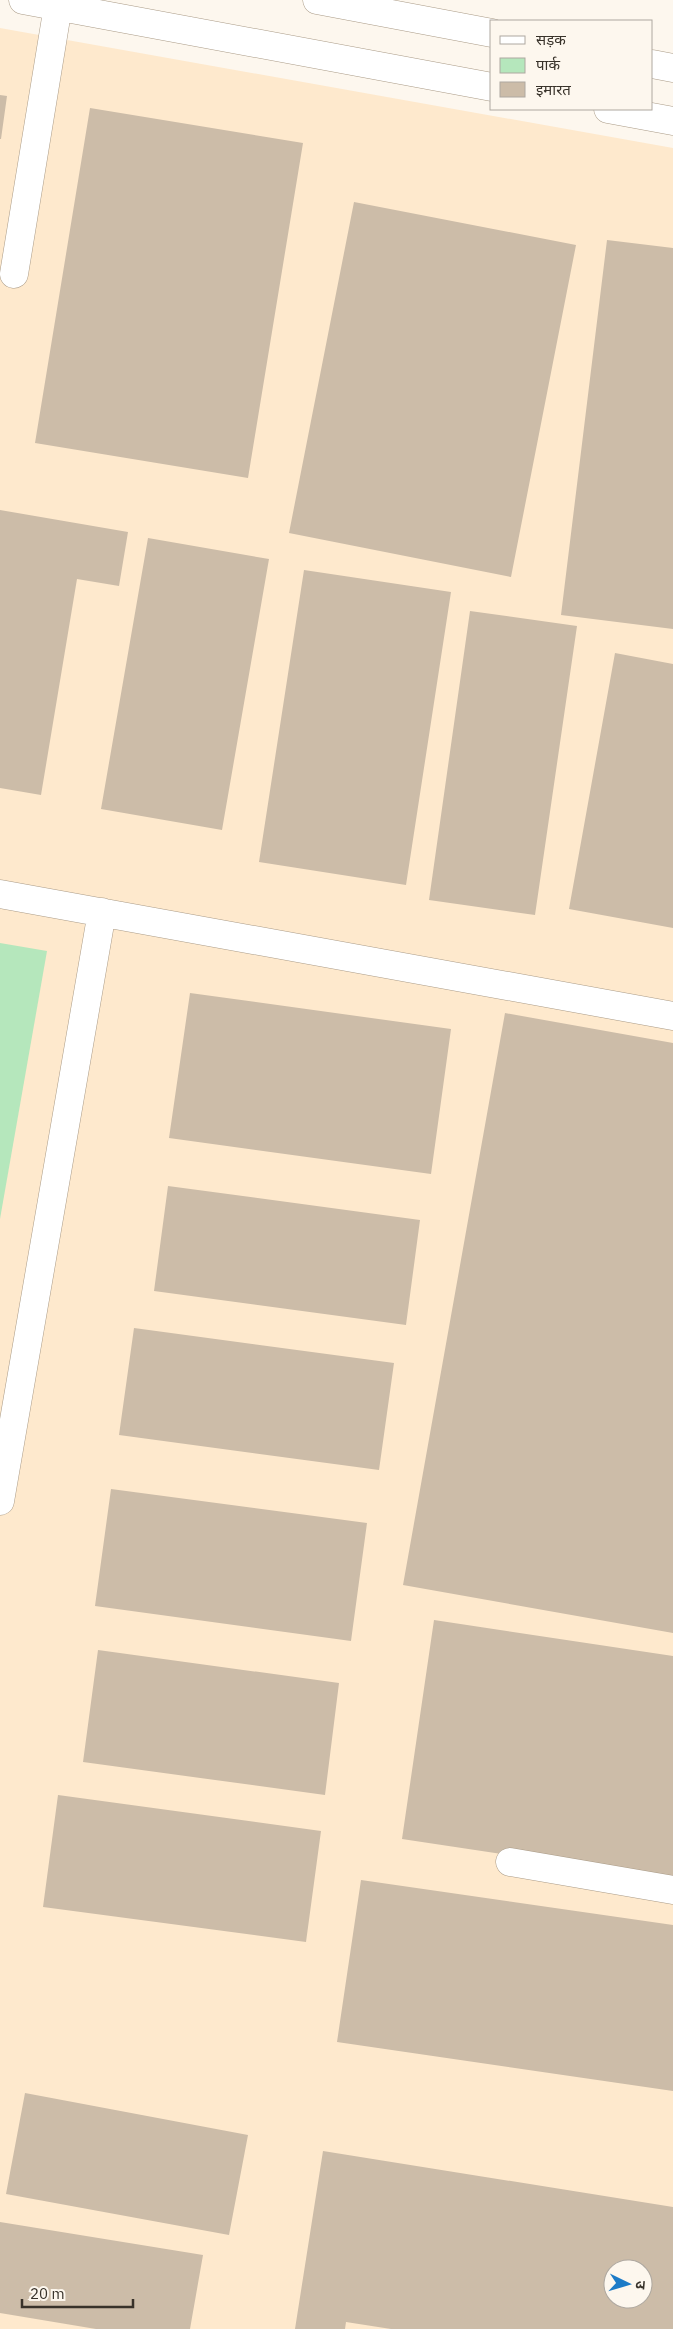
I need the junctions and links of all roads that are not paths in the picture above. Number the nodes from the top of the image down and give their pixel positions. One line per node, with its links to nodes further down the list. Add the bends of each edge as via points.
1 (23, 0): 3 (street)
2 (316, 0): 4 (street)
3 (58, 6): 7 (street); 10 (street)
4 (490, 33)
5 (653, 64): 6 (street)
6 (673, 68)
7 (490, 87)
8 (613, 110): 9 (street)
9 (673, 121)
10 (14, 274)
11 (0, 894): 12 (street)
12 (102, 912): 13 (street); 14 (street)
13 (673, 1016)
14 (0, 1502)
15 (510, 1862): 16 (street)
16 (673, 1890)

